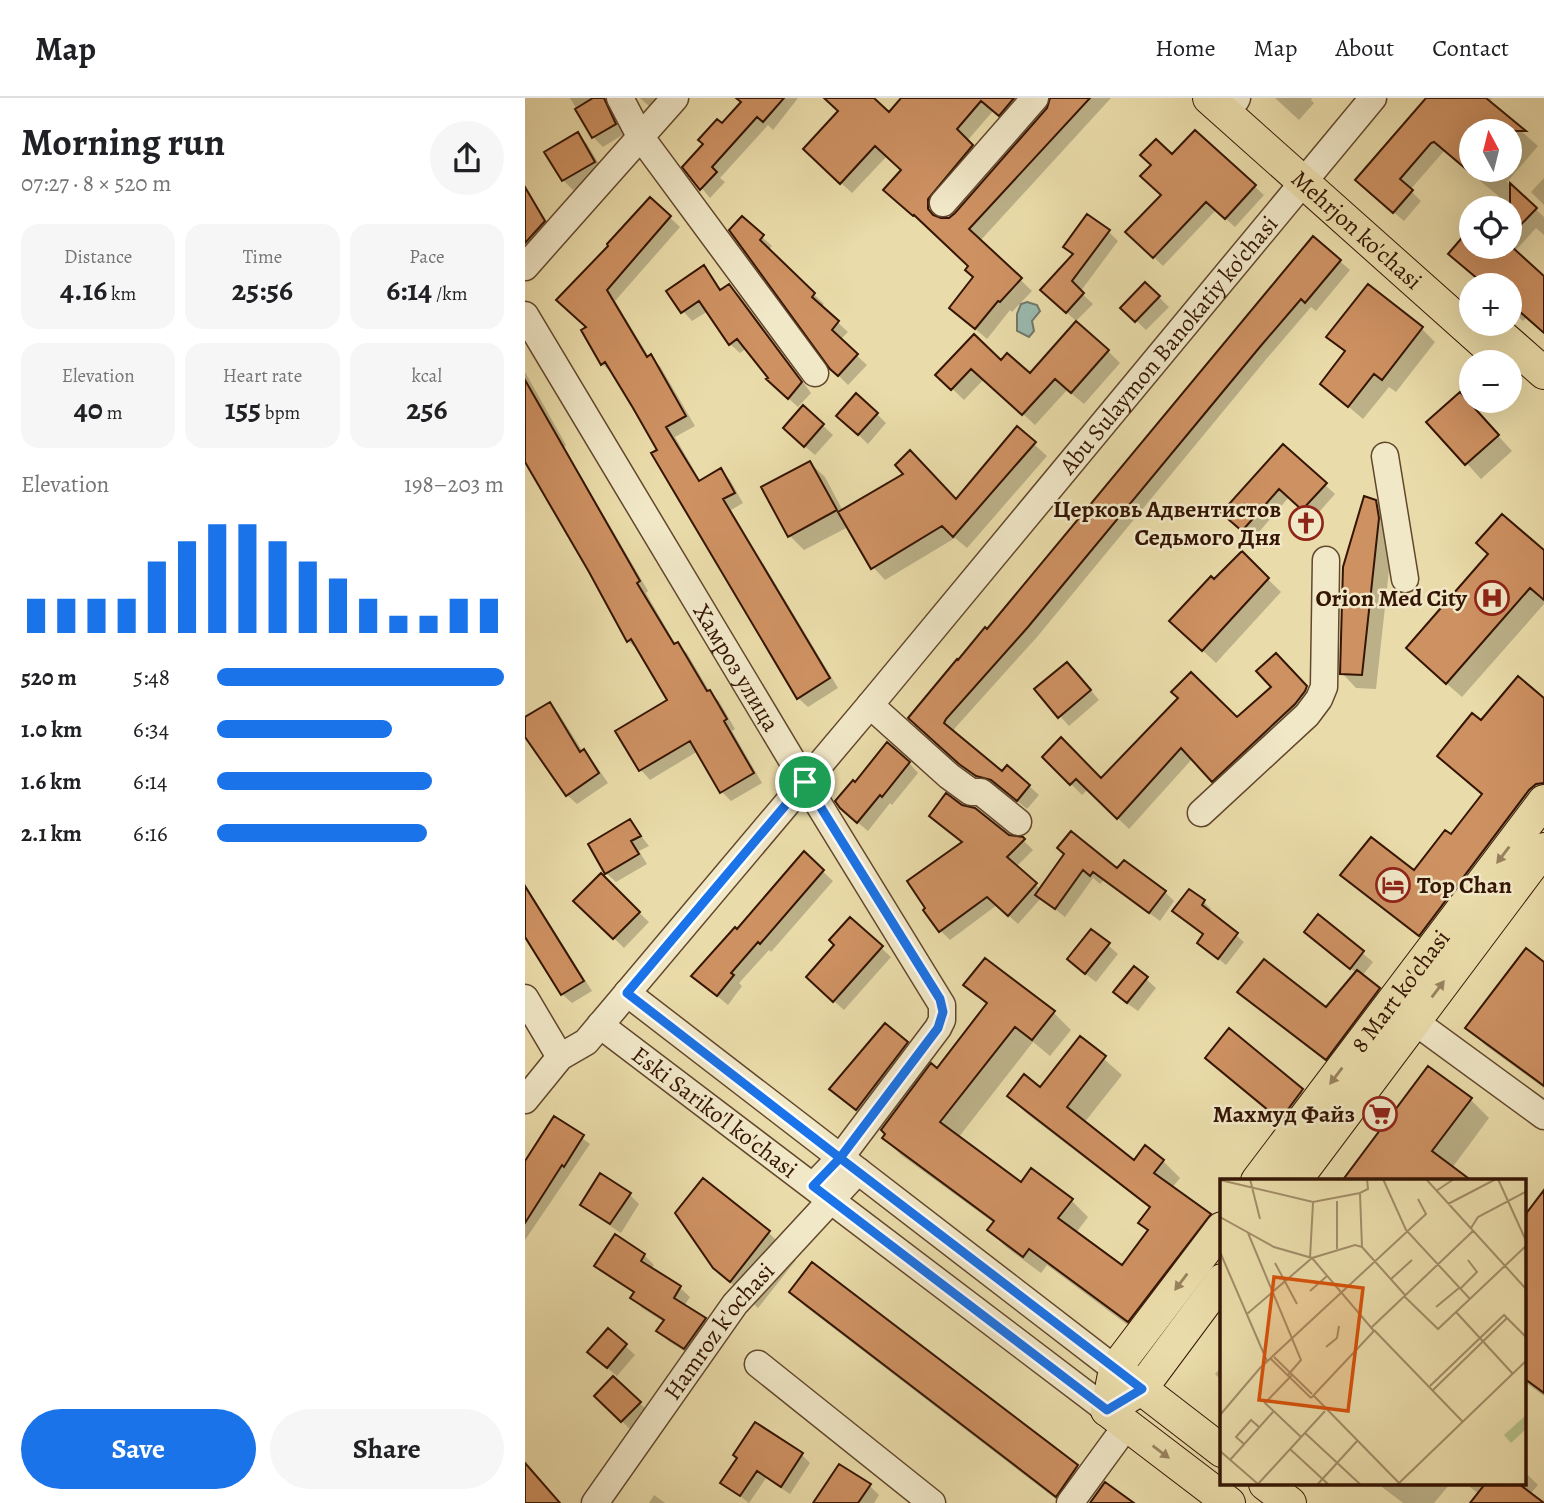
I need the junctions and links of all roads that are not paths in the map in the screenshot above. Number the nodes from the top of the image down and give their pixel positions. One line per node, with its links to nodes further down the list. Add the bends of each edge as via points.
1 (620, 98): 6 (street)
2 (675, 98): 6 (street)
3 (1035, 98): 8 (street)
4 (1229, 98): 7 (main road, Mehrjon ko'chasi)
5 (1373, 98): 7 (street, Abu Sulaymon Banokatiy ko'chasi)
6 (640, 136): 9 (street); 14 (street)
7 (1308, 175): 10 (main road, Mehrjon ko'chasi); 13 (main road, Mehrjon ko'chasi); 21 (street, Abu Sulaymon Banokatiy ko'chasi)
8 (943, 202)
9 (525, 267)
10 (1459, 298)
11 (525, 315): 22 (street, Хамроз улица)
12 (1502, 336): 15 (main road)
13 (1492, 350)
14 (815, 373)
15 (1544, 373)
16 (1522, 378): 17 (main road)
17 (1544, 397)
18 (1385, 456): 20 (street)
19 (1326, 560): 24 (street, via 1324,687 1319,699)
20 (1405, 579)
21 (870, 705): 22 (street, Abu Sulaymon Banokatiy ko'chasi); 25 (street, via 949,776 971,792 981,792)
22 (805, 782): 27 (street, Abu Sulaymon Banokatiy ko'chasi); 34 (street, Хамроз улица, via 940,999 943,1012 938,1028)
23 (1544, 801): 35 (main road, 8 Mart ko'chasi, one-way to 35)
24 (1201, 813)
25 (1018, 822)
26 (1544, 849): 29 (main road, 8 Mart ko'chasi, one-way to 26)
27 (627, 993): 30 (street, Abu Sulaymon Banokatiy ko'chasi); 34 (street, Eski Sariko'l ko'chasi)
28 (525, 998): 31 (street)
29 (1414, 1021): 33 (street); 36 (main road, 8 Mart ko'chasi)
30 (600, 1025): 31 (street, Abu Sulaymon Banokatiy ko'chasi, via 586,1042); 37 (street, Eski Sariko'l ko'chasi)
31 (560, 1057): 32 (street, Abu Sulaymon Banokatiy ko'chasi)
32 (525, 1100)
33 (1544, 1116)
34 (849, 1164): 37 (street, Хамроз улица); 41 (street, Eski Sariko'l ko'chasi)
35 (1259, 1179)
36 (1296, 1179)
37 (822, 1193): 43 (street, Eski Sariko'l ko'chasi); 46 (street, Hamroz k'ochasi, via 735,1304)
38 (1220, 1231): 41 (main road, one-way to 41)
39 (1220, 1283): 42 (main road)
40 (758, 1364): 47 (street)
41 (1115, 1369): 42 (main road, Eski Sariko'l ko'chasi); 43 (main road)
42 (1142, 1389): 43 (main road); 44 (main road, Eski Sariko'l ko'chasi)
43 (1117, 1418): 48 (street); 49 (main road, Eski Sariko'l ko'chasi, one-way to 49)
44 (1220, 1449)
45 (1268, 1486): 50 (main road)
46 (595, 1503)
47 (932, 1503)
48 (1070, 1503)
49 (1229, 1503)
50 (1290, 1503)

